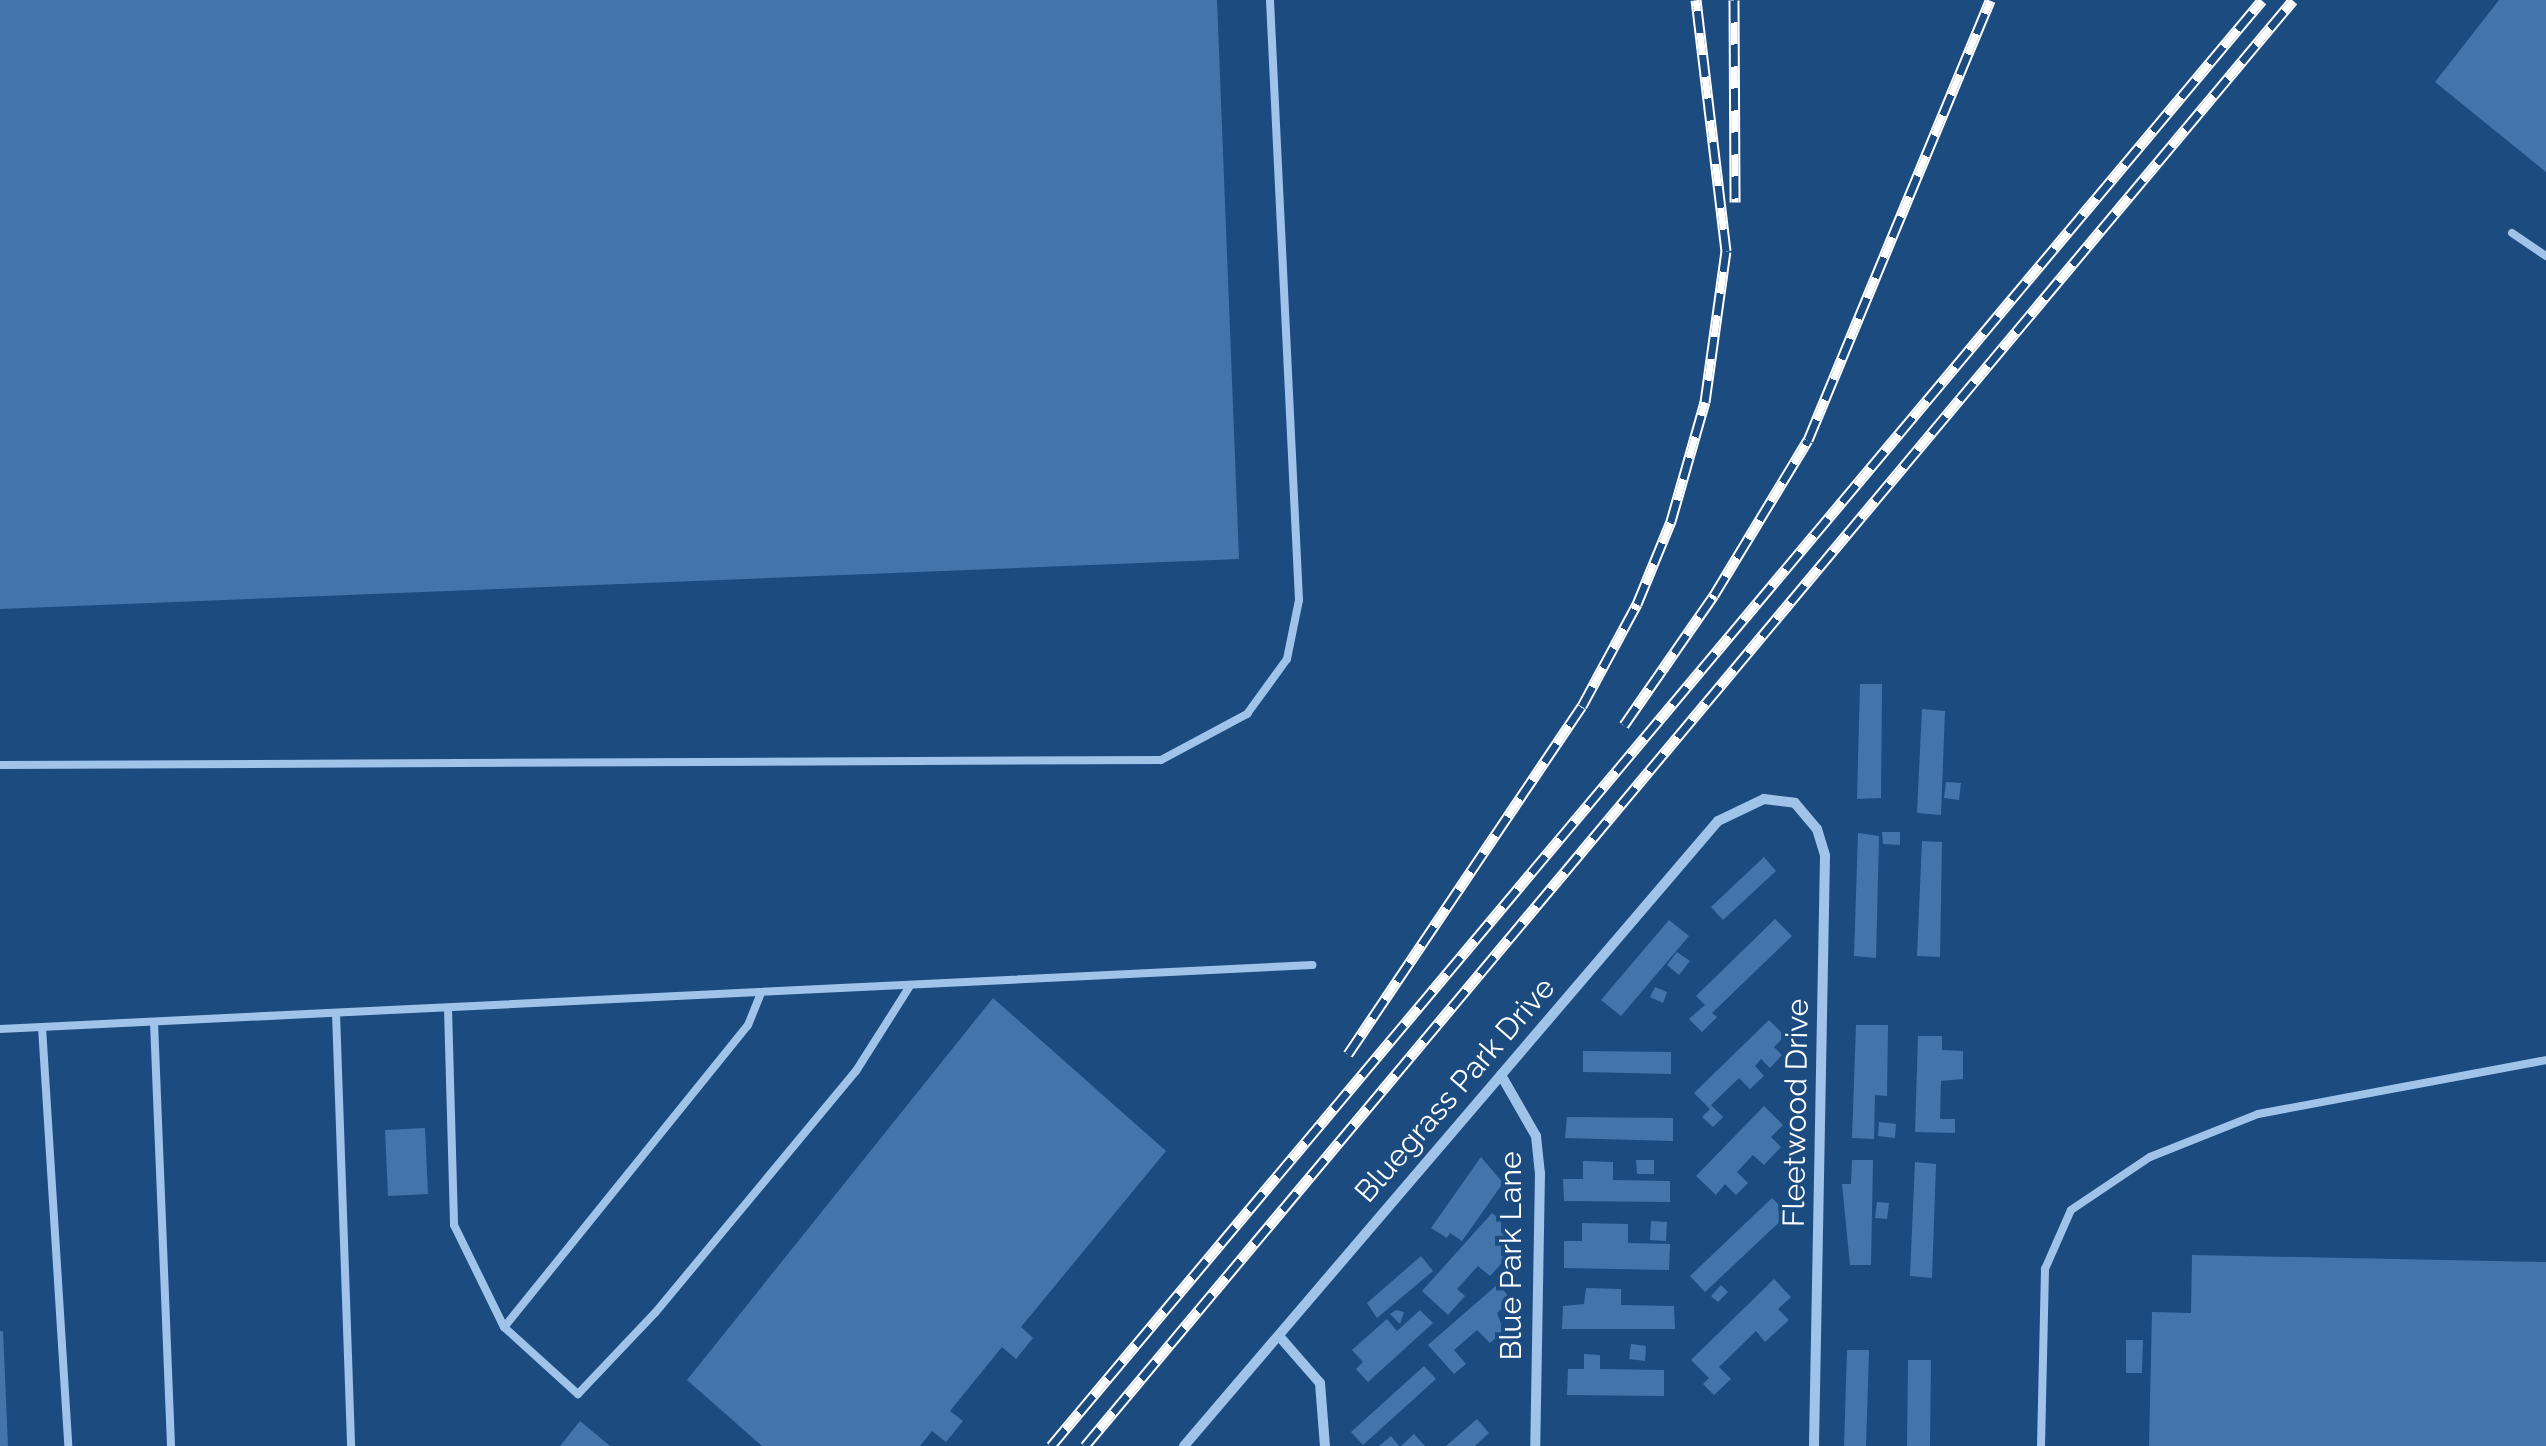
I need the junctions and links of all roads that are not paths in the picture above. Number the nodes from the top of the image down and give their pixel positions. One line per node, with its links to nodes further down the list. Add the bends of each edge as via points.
1 (1270, 0): 4 (lane, via 1299,600 1286,659 1247,714 1160,760)
2 (2512, 233): 3 (lane)
3 (2546, 256)
4 (0, 764)
5 (1782, 800): 15 (street, Bluegrass Park Drive, via 1741,805 1718,821); 24 (street, Fleetwood Drive, via 1810,817 1825,856)
6 (1312, 965): 7 (lane)
7 (910, 986): 8 (lane); 16 (lane, via 856,1071 655,1313 578,1394)
8 (761, 993): 9 (lane); 16 (lane, via 748,1025)
9 (448, 1008): 10 (lane); 16 (lane, via 454,1225)
10 (336, 1013): 11 (lane); 20 (lane)
11 (154, 1022): 12 (lane); 19 (lane)
12 (42, 1027): 13 (lane); 18 (lane)
13 (0, 1029)
14 (2546, 1060): 25 (lane, via 2258,1114 2150,1157 2071,1210 2044,1268)
15 (1501, 1075): 17 (street, Bluegrass Park Drive); 23 (street, Blue Park Lane, via 1536,1136 1540,1172)
16 (504, 1327)
17 (1279, 1336): 21 (street, Bluegrass Park Drive); 22 (street, via 1320,1382)
18 (68, 1446)
19 (171, 1446)
20 (351, 1446)
21 (1184, 1446)
22 (1324, 1446)
23 (1535, 1446)
24 (1814, 1446)
25 (2041, 1446)

